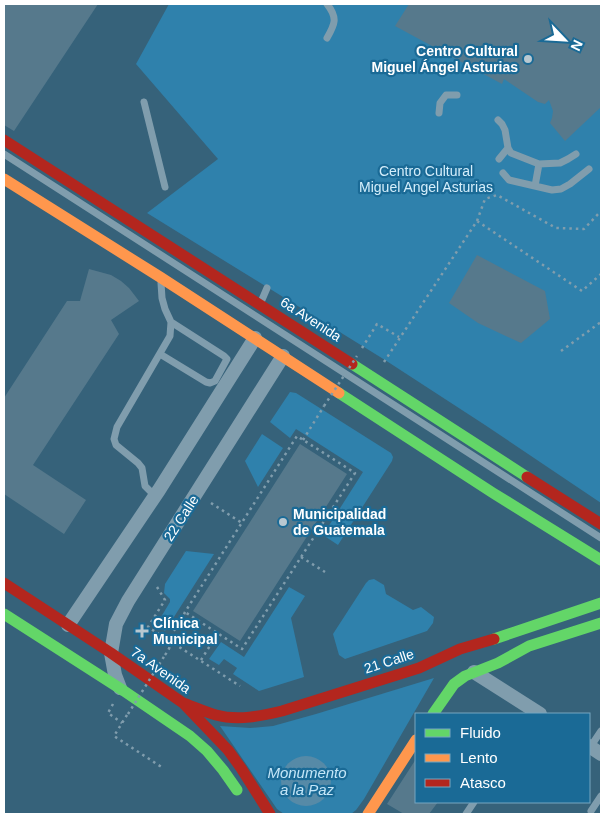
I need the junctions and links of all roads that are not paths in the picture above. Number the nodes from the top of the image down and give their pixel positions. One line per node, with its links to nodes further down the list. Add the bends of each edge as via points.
1 (327, 4): 2 (lane, via 335,19)
2 (327, 38)
3 (457, 95): 5 (lane, via 446,94 440,103)
4 (144, 102): 17 (lane)
5 (439, 113)
6 (498, 120): 8 (lane, via 505,130)
7 (4, 140): 20 (main road, 6a Avenida)
8 (508, 148): 11 (lane); 12 (lane, via 511,153)
9 (4, 154): 27 (lane)
10 (576, 154): 12 (lane, via 560,163)
11 (499, 159)
12 (539, 164): 16 (lane)
13 (589, 169): 16 (lane, via 561,189)
14 (503, 173): 16 (lane, via 509,180)
15 (4, 179): 18 (main road)
16 (534, 186)
17 (165, 187)
18 (160, 277): 21 (lane, via 162,298); 22 (main road)
19 (267, 288): 20 (lane)
20 (260, 304): 26 (main road, 6a Avenida)
21 (171, 322): 23 (lane, via 170,336); 23 (lane, via 227,359 215,381 210,383)
22 (254, 338): 24 (main road); 25 (street)
23 (160, 354): 25 (lane, via 116,427 114,439 116,445 142,468 145,486)
24 (283, 356): 28 (main road); 35 (street, 22 Calle, via 128,601 116,624)
25 (155, 496): 33 (street)
26 (601, 524)
27 (601, 538)
28 (601, 560)
29 (4, 583): 33 (main road, 7a Avenida)
30 (601, 604): 38 (main road, 21 Calle, via 460,649)
31 (4, 614): 40 (main road)
32 (601, 623): 34 (main road)
33 (68, 625): 35 (main road, 7a Avenida)
34 (529, 646): 36 (main road); 39 (main road)
35 (111, 653): 40 (street, 22 Calle, via 112,673); 41 (main road, 7a Avenida)
36 (481, 658)
37 (456, 662): 38 (main road)
38 (419, 668): 41 (main road, 21 Calle, via 262,716 224,717)
39 (474, 672): 42 (main road, via 454,684); 43 (street)
40 (120, 689): 48 (main road, via 207,751)
41 (183, 703): 51 (main road, 7a Avenida, via 228,750)
42 (433, 713)
43 (538, 713)
44 (601, 731): 46 (lane)
45 (415, 742): 52 (main road)
46 (592, 749)
47 (601, 796): 50 (lane)
48 (243, 799)
49 (473, 803): 53 (lane)
50 (591, 811)
51 (270, 814)
52 (368, 814)
53 (466, 814)

